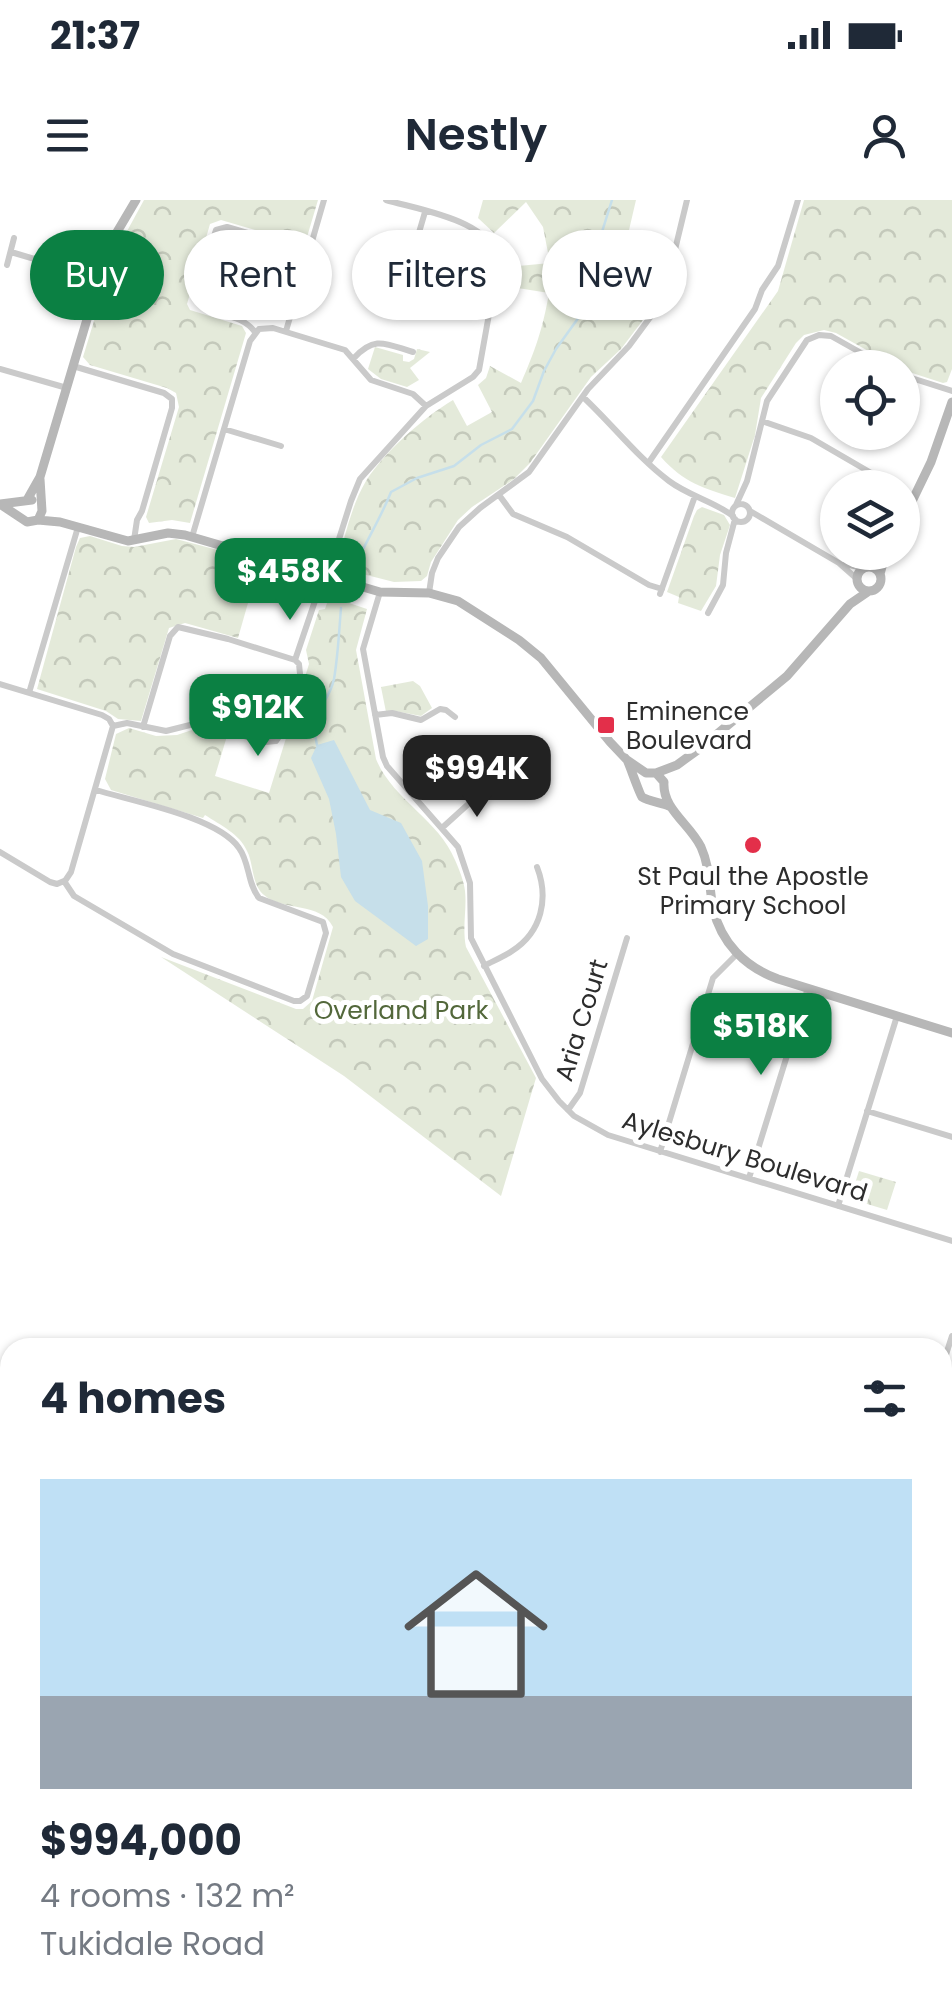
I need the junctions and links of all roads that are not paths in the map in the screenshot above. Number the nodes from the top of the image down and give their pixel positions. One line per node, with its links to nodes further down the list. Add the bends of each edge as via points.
1 (136, 200): 7 (street)
2 (324, 200): 8 (street)
3 (386, 200): 6 (street)
4 (687, 200): 27 (street, via 657,308)
5 (798, 200): 33 (street, via 778,266 755,310)
6 (425, 212): 9 (street); 29 (street, via 474,228 498,258 479,370)
7 (119, 230)
8 (315, 230)
9 (420, 230)
10 (14, 238): 11 (street)
11 (11, 252): 12 (street); 13 (street)
12 (30, 258)
13 (7, 265)
14 (87, 320): 22 (street)
15 (243, 320): 17 (street)
16 (289, 320): 18 (street)
17 (255, 332): 18 (street); 31 (street)
18 (286, 332): 21 (street)
19 (856, 350): 30 (street, via 831,336 802,345 771,392)
20 (413, 352): 21 (street, via 374,342)
21 (354, 358): 29 (street, via 372,380 413,394)
22 (73, 366): 25 (street); 46 (street, via 172,399)
23 (0, 369): 25 (street)
24 (920, 381): 26 (street)
25 (67, 388): 35 (street)
26 (952, 391)
27 (583, 397): 33 (street); 38 (street, via 530,472)
28 (952, 402): 37 (street)
29 (426, 406): 64 (street, via 360,479)
30 (762, 421): 34 (street, via 811,438); 36 (street)
31 (224, 429): 32 (street); 54 (street)
32 (280, 446)
33 (649, 462): 39 (street)
34 (867, 470)
35 (40, 477): 40 (street); 44 (street)
36 (746, 482): 43 (street); 45 (street)
37 (920, 487)
38 (499, 495): 39 (street, via 514,514 661,592); 68 (street, via 459,527 438,558)
39 (695, 496): 42 (street)
40 (26, 501): 41 (street); 44 (street); 47 (street)
41 (0, 504): 47 (street)
42 (717, 504): 43 (street); 48 (street)
43 (736, 506): 45 (street); 48 (street)
44 (41, 507): 49 (street); 51 (street)
45 (748, 508): 50 (street); 52 (street)
46 (142, 511): 55 (street); 56 (street)
47 (20, 516): 49 (street)
48 (734, 517): 50 (street); 57 (street)
49 (38, 520): 51 (street)
50 (745, 521): 52 (street); 57 (street)
51 (60, 522): 53 (street)
52 (766, 522): 58 (street)
53 (78, 527): 56 (street); 74 (street)
54 (192, 537): 55 (street); 64 (street)
55 (146, 539): 56 (street)
56 (134, 542)
57 (731, 542): 71 (street)
58 (820, 552)
59 (846, 570): 65 (street)
60 (865, 570): 65 (street)
61 (877, 570): 63 (street)
62 (881, 570): 63 (street)
63 (880, 574): 66 (street)
64 (328, 578): 67 (street)
65 (857, 582): 66 (street); 70 (street)
66 (868, 591): 70 (street)
67 (380, 592): 68 (street); 75 (street, Aylesbury Boulevard, via 364,649)
68 (429, 594): 79 (street, via 458,600 532,650)
69 (316, 598): 72 (street)
70 (850, 604): 80 (street, via 787,676)
71 (708, 613)
72 (295, 660): 78 (street, via 300,674 276,741 198,723 166,731); 78 (street, via 178,626)
73 (0, 684): 74 (street)
74 (29, 693): 77 (street, via 102,715)
75 (375, 716): 76 (street, via 422,720 440,709); 88 (street, Aylesbury Boulevard, via 387,766)
76 (455, 717)
77 (113, 726): 78 (street); 85 (street)
78 (143, 727)
79 (626, 760): 81 (street); 82 (street)
80 (676, 765): 81 (street); 83 (street)
81 (651, 773): 82 (street); 83 (street)
82 (637, 781): 86 (street, via 638,792)
83 (664, 786): 86 (street); 87 (street)
84 (486, 788): 88 (street)
85 (96, 790): 91 (street); 91 (street, via 210,825 238,845 259,898 323,922 326,933 309,992 290,1000 173,954 74,896)
86 (652, 799): 87 (street)
87 (669, 806): 93 (street, via 700,845 716,918)
88 (443, 827): 94 (street, Aylesbury Boulevard, via 468,871 471,938)
89 (0, 852): 91 (street, via 53,883)
90 (537, 866): 94 (street, via 544,893 536,926 519,946)
91 (64, 881)
92 (628, 938): 98 (street, Aria Court, via 580,1093)
93 (737, 954): 95 (street, via 768,975); 101 (street, via 714,978)
94 (484, 966): 98 (street, Aylesbury Boulevard, via 542,1079)
95 (808, 988): 96 (street); 102 (street)
96 (897, 1016): 97 (street); 99 (street)
97 (952, 1033)
98 (568, 1110): 101 (street, Aylesbury Boulevard, via 608,1135)
99 (867, 1111): 100 (street); 103 (street)
100 (952, 1137)
101 (660, 1152): 102 (street, Aylesbury Boulevard)
102 (749, 1178): 103 (street, Aylesbury Boulevard)
103 (838, 1206): 104 (street, Aylesbury Boulevard)
104 (952, 1241)

